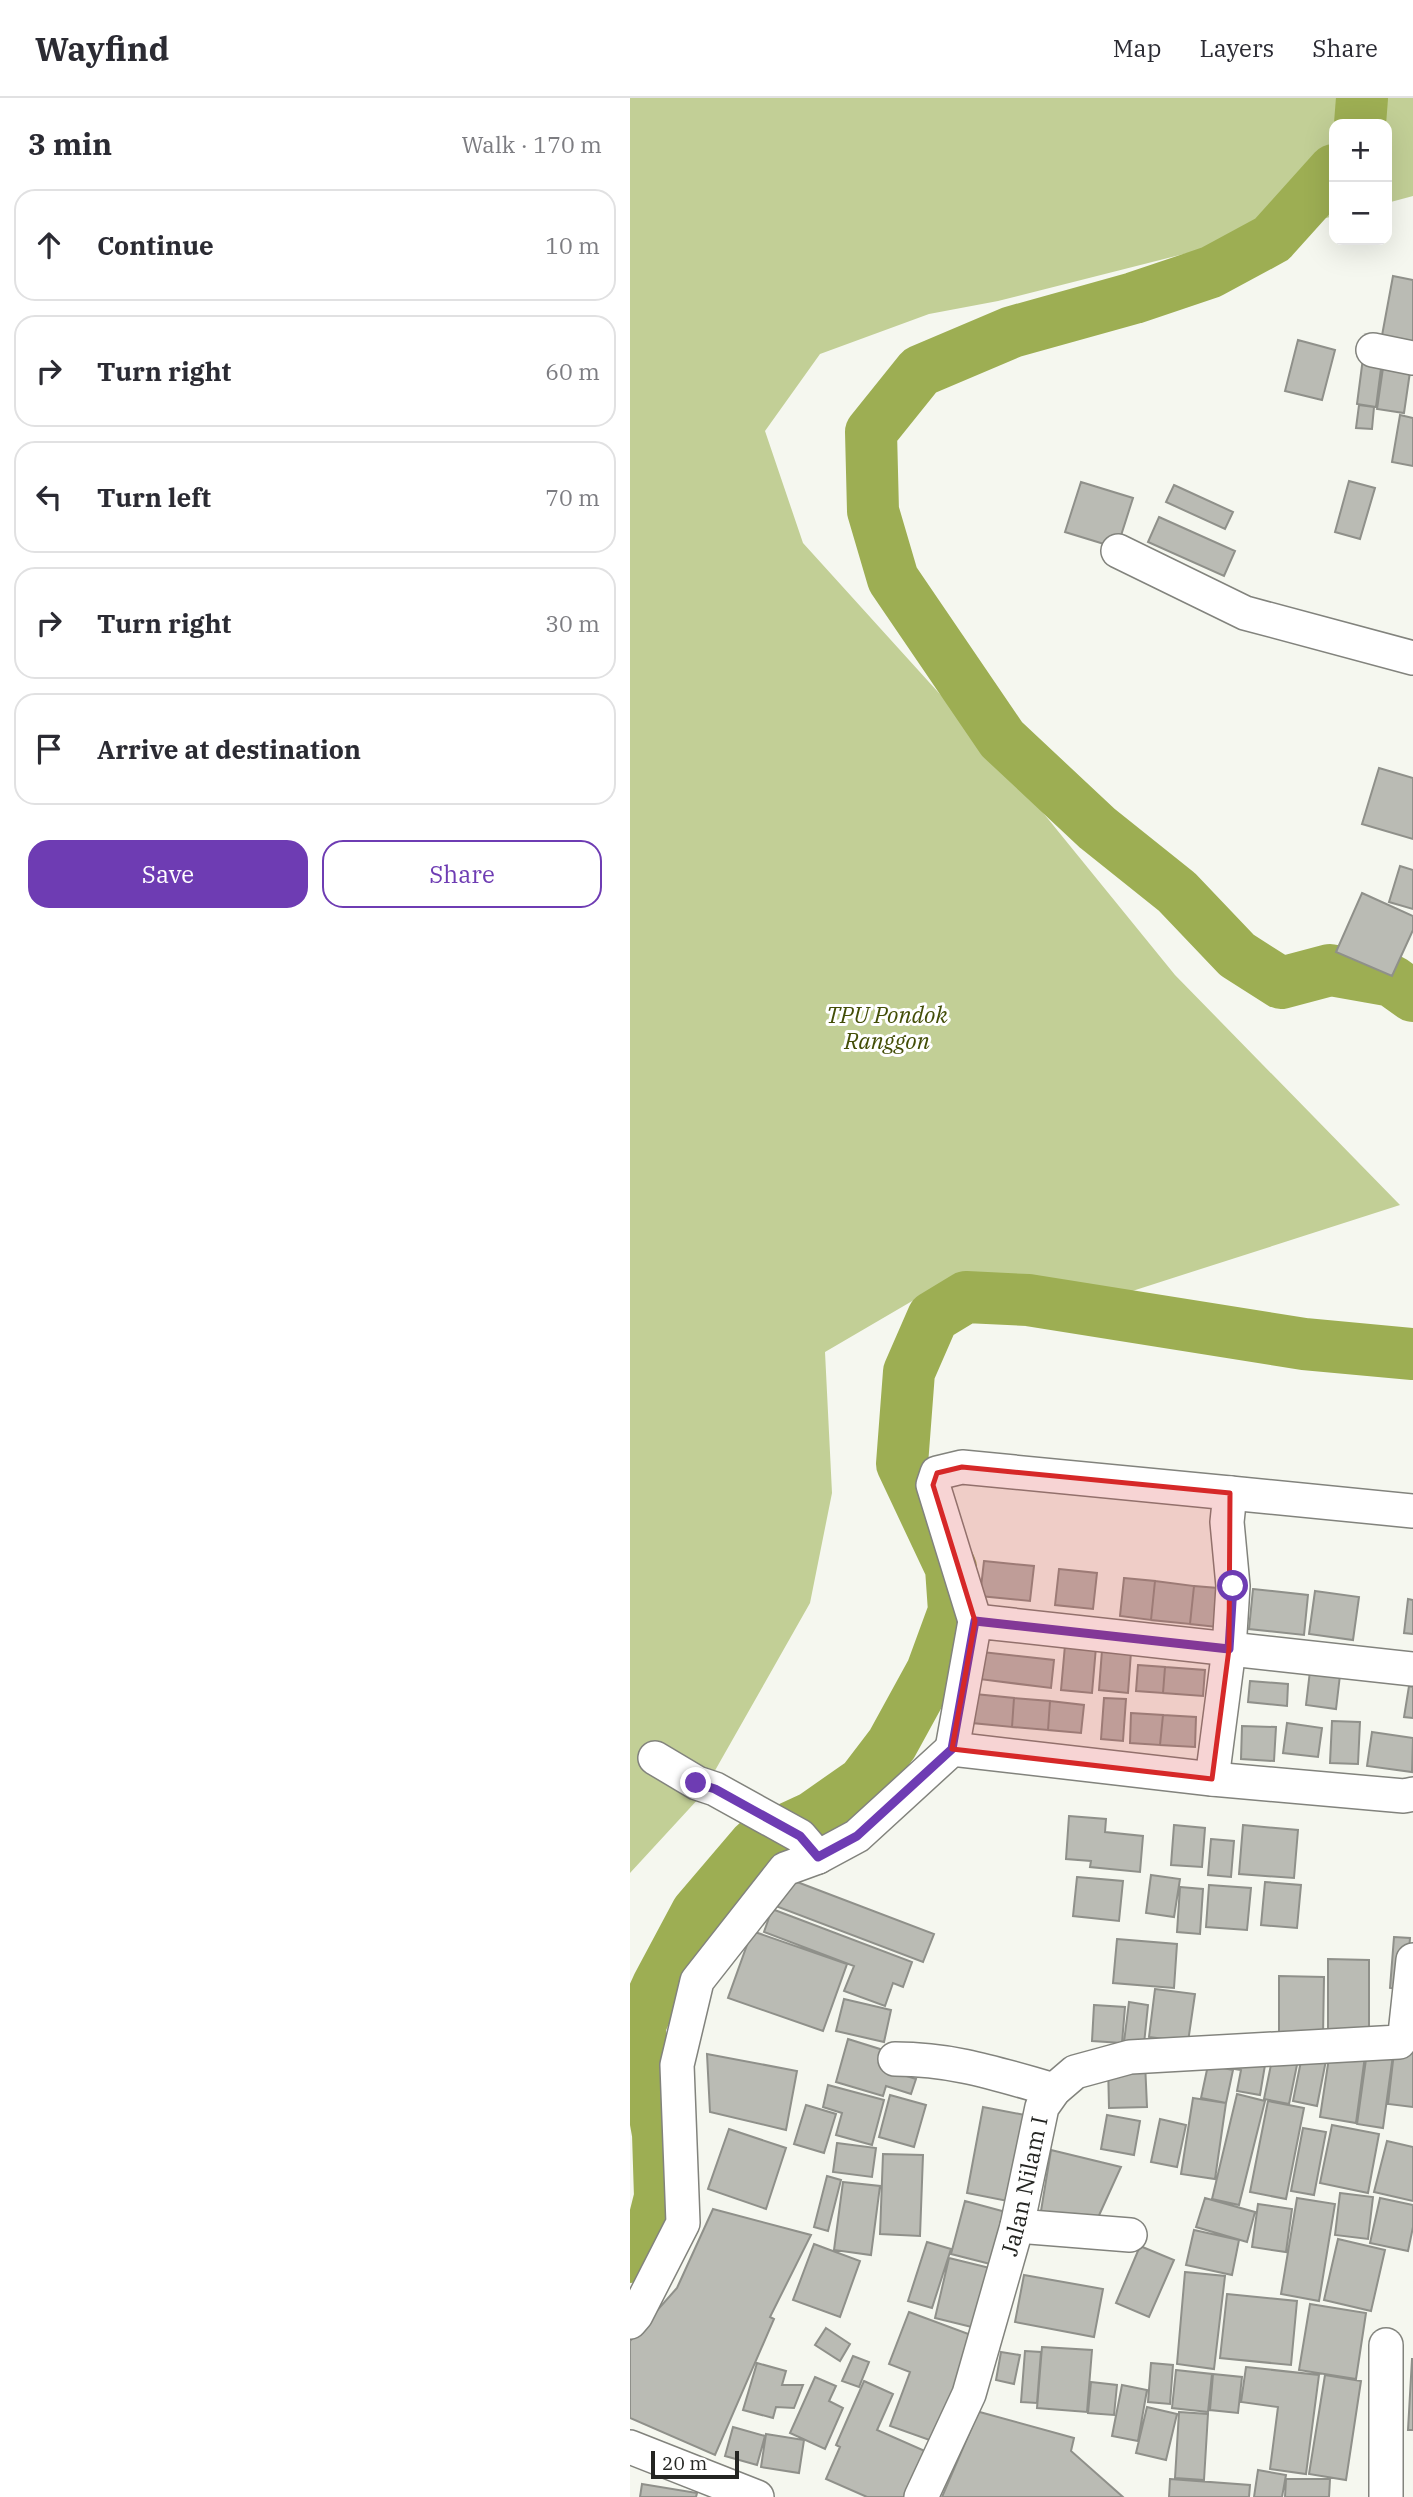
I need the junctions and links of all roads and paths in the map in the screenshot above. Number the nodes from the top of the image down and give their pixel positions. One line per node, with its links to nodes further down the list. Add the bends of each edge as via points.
1 (1373, 350): 2 (street)
2 (1413, 358)
3 (1118, 551): 4 (street, via 1245,613)
4 (1413, 657)
5 (1230, 1493): 6 (street); 7 (street, via 962,1467 937,1473 933,1485); 8 (street, via 1227,1522 1233,1586)
6 (1413, 1511)
7 (975, 1621): 8 (street); 10 (street)
8 (1229, 1649): 9 (street); 12 (street)
9 (1413, 1668)
10 (952, 1749): 12 (street); 14 (street, via 857,1836)
11 (655, 1758): 14 (street, via 761,1814)
12 (1212, 1779): 13 (street)
13 (1413, 1794)
14 (809, 1847): 20 (street, via 785,1869 698,1981 677,2065 683,2223)
15 (1413, 1960): 17 (street, Jalan Nilam I, via 1405,2034 1399,2042 1130,2057 1075,2072)
16 (895, 2059): 17 (street, via 964,2064)
17 (1054, 2090): 18 (street, Jalan Nilam I, via 1042,2107)
18 (1017, 2226): 19 (street); 24 (street, Jalan Nilam I, via 969,2394)
19 (1130, 2235)
20 (630, 2322)
21 (1388, 2344): 25 (street)
22 (630, 2447): 23 (street)
23 (757, 2497)
24 (921, 2497)
25 (1385, 2497)

